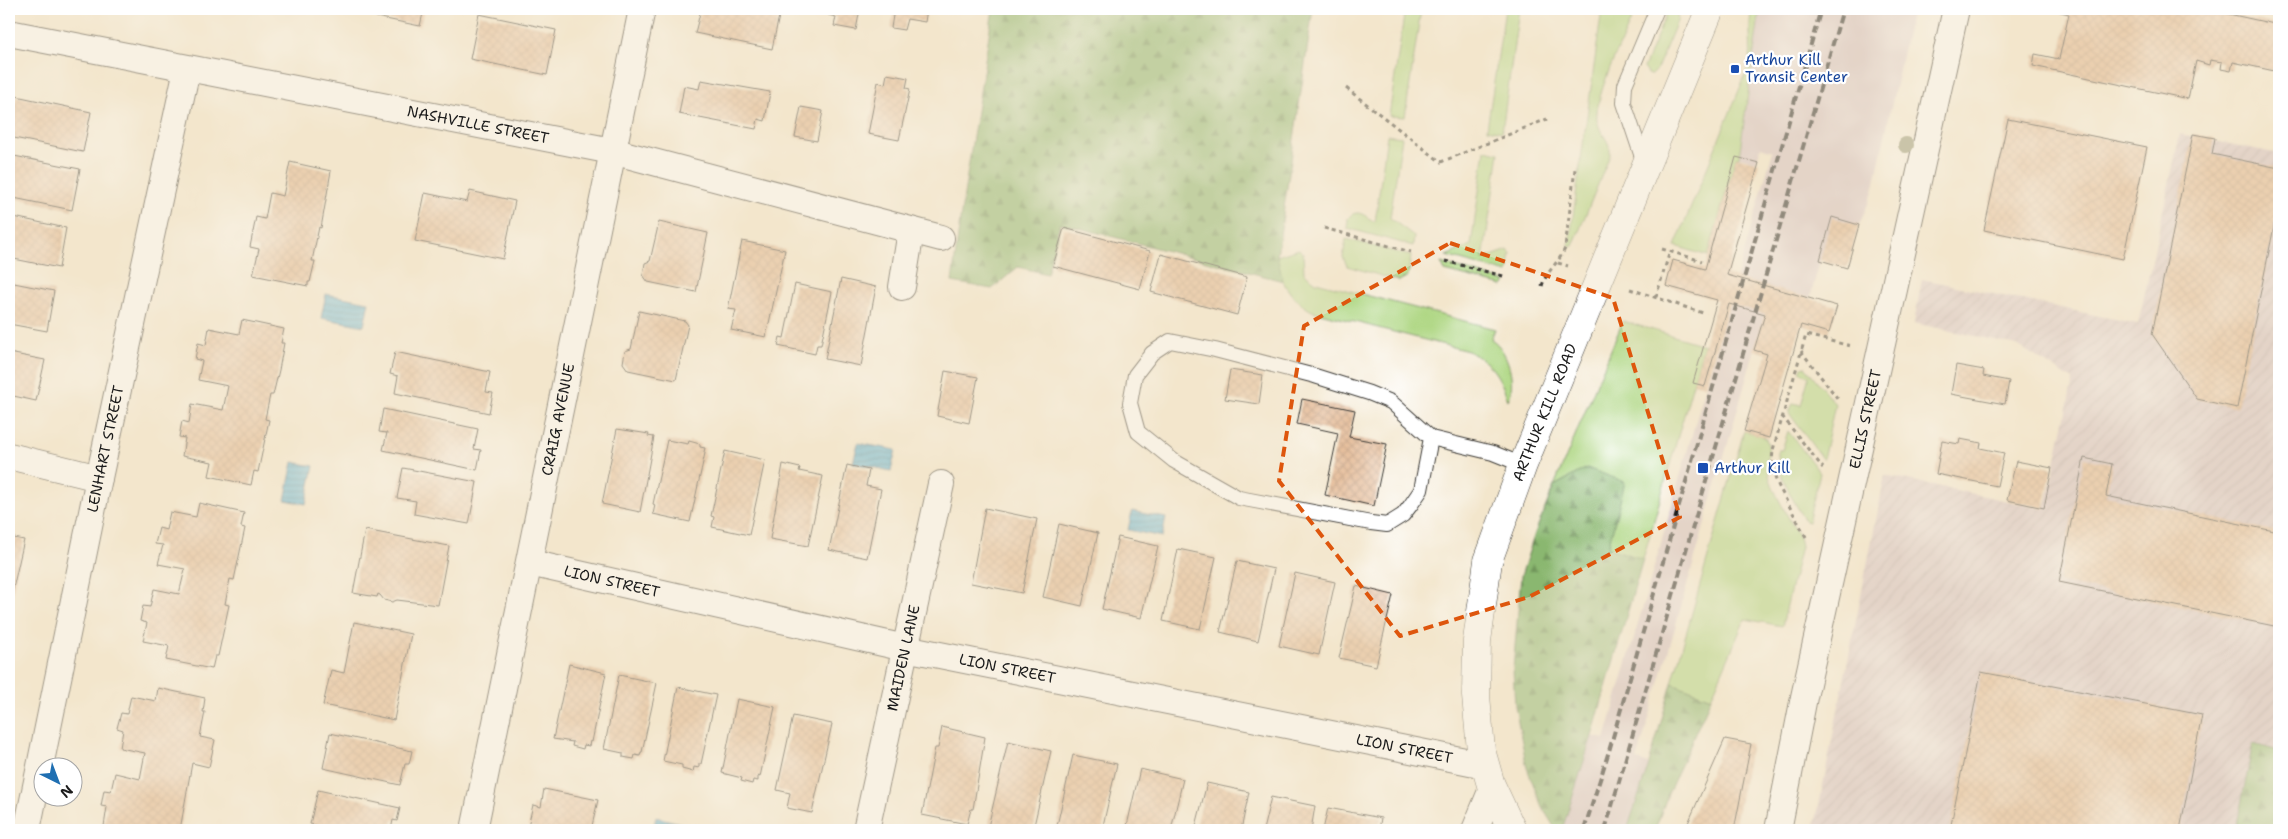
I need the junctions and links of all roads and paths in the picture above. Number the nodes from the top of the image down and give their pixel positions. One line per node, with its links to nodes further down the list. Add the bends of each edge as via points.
1 (642, 9): 9 (street, CRAIG AVENUE)
2 (1657, 9): 10 (lane, via 1625,84 1624,104)
3 (1710, 9): 10 (street, ARTHUR KILL ROAD)
4 (1956, 9): 47 (street, ELLIS STREET, via 1806,688)
5 (9, 33): 6 (street, NASHVILLE STREET)
6 (188, 69): 9 (street, NASHVILLE STREET); 36 (street, LENHART STREET)
7 (1346, 88): 8 (path, via 1442,162)
8 (1547, 120)
9 (612, 151): 13 (street, NASHVILLE STREET); 39 (street, CRAIG AVENUE)
10 (1645, 166): 34 (street, ARTHUR KILL ROAD)
11 (1575, 169): 20 (path, via 1567,241)
12 (1324, 228): 17 (path)
13 (912, 231): 14 (street, NASHVILLE STREET); 24 (street)
14 (941, 238)
15 (1662, 249): 16 (path)
16 (1670, 251): 19 (path); 26 (path)
17 (1411, 252)
18 (1445, 261): 22 (path)
19 (1702, 261)
20 (1558, 263): 21 (path); 23 (path)
21 (1568, 266)
22 (1508, 277)
23 (1542, 286)
24 (902, 287)
25 (1630, 288): 26 (path)
26 (1656, 297): 27 (path)
27 (1706, 314)
28 (1852, 346): 29 (path, via 1806,335)
29 (1801, 350): 30 (path); 31 (path)
30 (1840, 402)
31 (1782, 416): 35 (path); 38 (path, via 1772,450 1773,473)
32 (1431, 438): 32 (lane, via 1391,402 1369,393 1216,350 1170,341 1152,353 1135,375 1130,404 1138,432 1174,461 1240,498 1370,524 1387,524 1403,515 1410,506 1421,490); 34 (lane, via 1493,452)
33 (9, 456): 36 (street)
34 (1523, 465): 41 (street, ARTHUR KILL ROAD, via 1488,561 1481,599 1476,696 1481,750)
35 (1824, 470)
36 (99, 478): 42 (street, LENHART STREET)
37 (941, 484): 40 (street, MAIDEN LANE)
38 (1809, 541)
39 (530, 563): 40 (street, LION STREET); 43 (street, CRAIG AVENUE)
40 (905, 648): 41 (street, LION STREET); 44 (street, MAIDEN LANE)
41 (1489, 777): 45 (street); 46 (street, ARTHUR KILL ROAD)
42 (26, 830)
43 (474, 830)
44 (866, 830)
45 (1475, 830)
46 (1512, 830)
47 (1778, 830)

